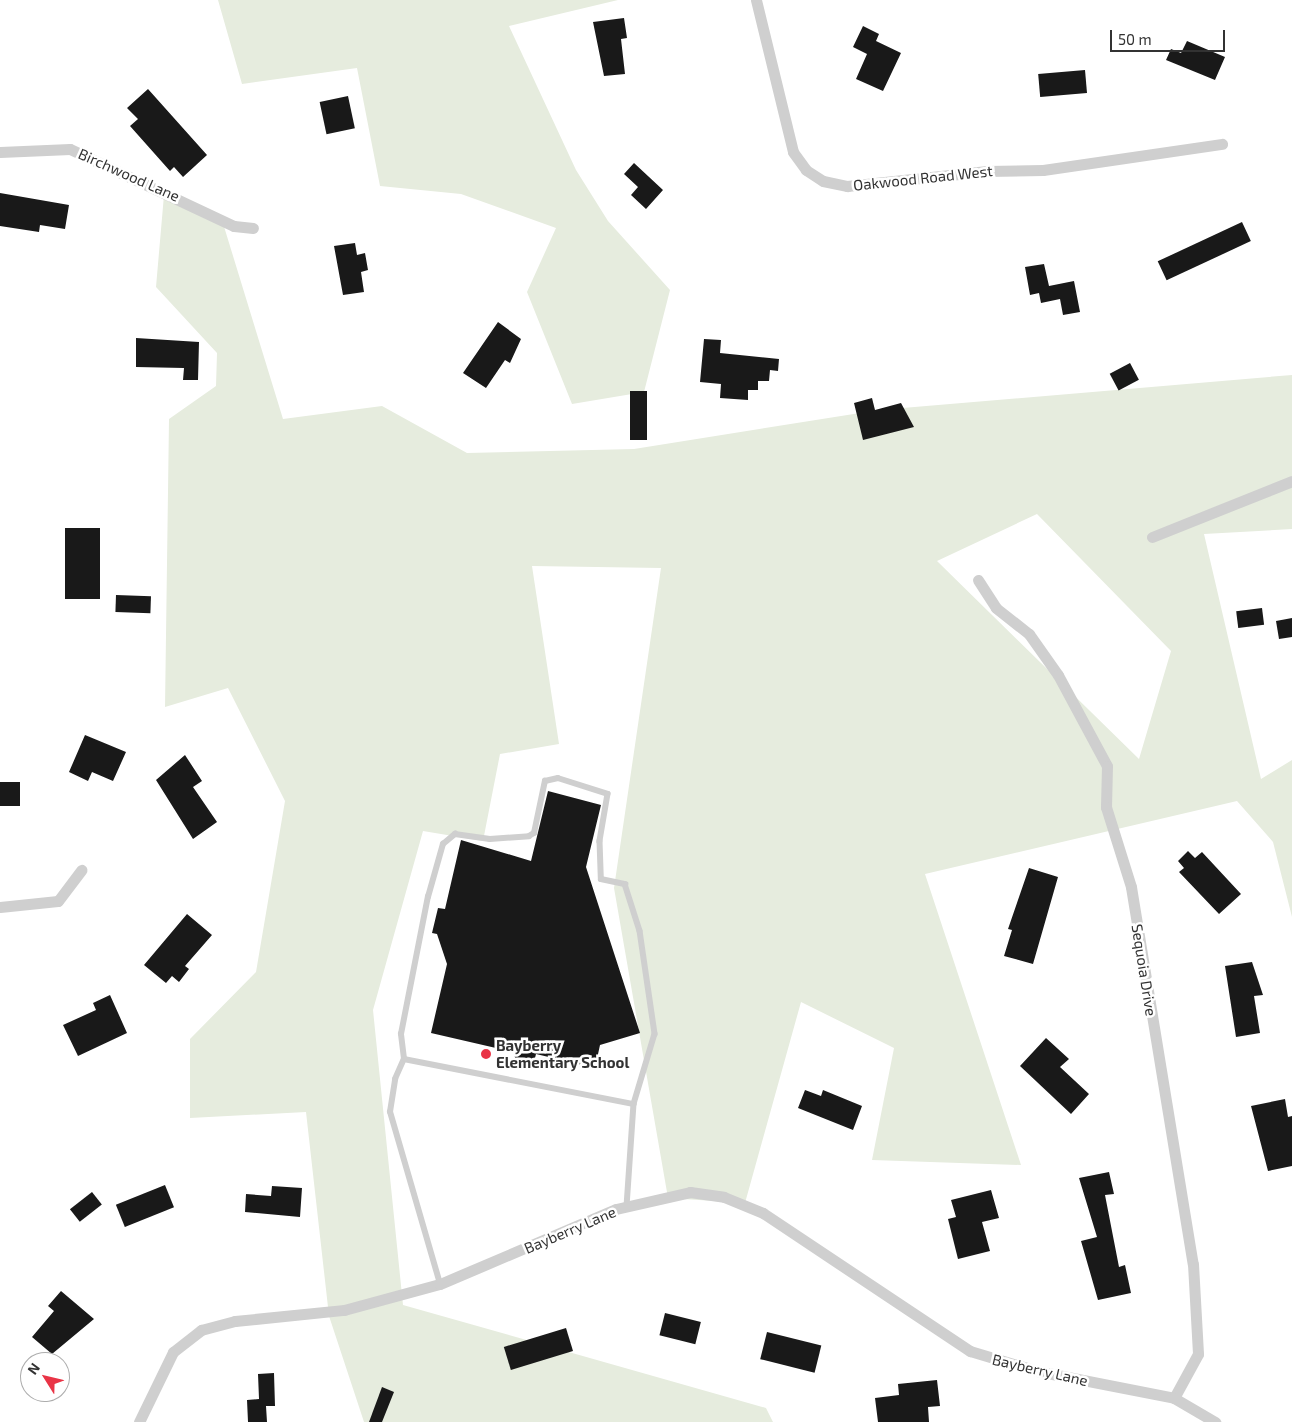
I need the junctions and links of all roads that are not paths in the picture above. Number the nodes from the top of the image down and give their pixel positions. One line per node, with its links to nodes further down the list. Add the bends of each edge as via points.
1 (756, 0): 2 (street, Oakwood Road West, via 793,152 806,170 823,181 847,186 987,171 1043,170)
2 (1222, 144)
3 (0, 152): 4 (street, Birchwood Lane, via 70,149 234,226)
4 (253, 228)
5 (1292, 481): 6 (street)
6 (1152, 537)
7 (978, 580): 14 (street, Sequoia Drive, via 996,608 1029,634 1053,668 1106,766 1106,807 1130,887 1192,1264 1198,1354)
8 (81, 870): 9 (street, via 58,901)
9 (0, 907)
10 (404, 1059): 11 (lane); 11 (lane, via 401,1034 409,988 443,844 455,834 490,839 529,836 534,832 545,781 558,778 608,794 600,841 600,879 625,884 637,914 654,1034); 13 (lane, via 395,1079 390,1112)
11 (634, 1104): 12 (lane)
12 (627, 1207): 13 (street, Bayberry Lane); 14 (street, Bayberry Lane, via 690,1192 724,1197 798,1233 970,1351 1037,1371)
13 (440, 1284): 15 (street, Bayberry Lane, via 344,1310 235,1322 201,1330 173,1352)
14 (1174, 1398): 16 (street, Bayberry Lane)
15 (139, 1422)
16 (1215, 1422)

